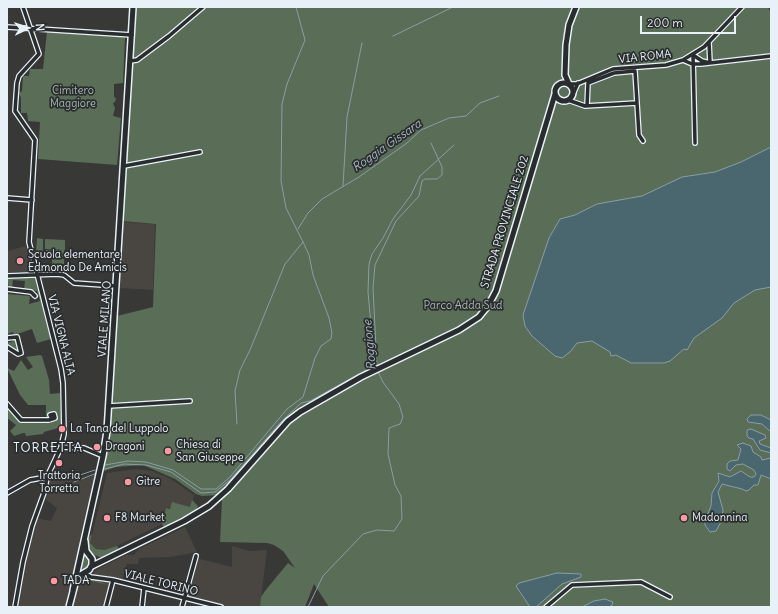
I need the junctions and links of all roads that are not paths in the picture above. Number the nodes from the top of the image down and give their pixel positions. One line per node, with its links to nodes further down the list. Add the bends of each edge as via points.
1 (23, 7): 7 (street)
2 (133, 7): 8 (street, VIALE MILANO)
3 (203, 7): 13 (street, via 169,36 136,60)
4 (576, 7): 16 (street, STRADA PROVINCIALE 202, via 568,30)
5 (742, 7): 9 (street, VIA ROMA)
6 (7, 27): 7 (street)
7 (31, 29): 8 (street); 32 (street, VIA VIGNA ALTA, via 39,54 19,76 15,111 35,140)
8 (132, 34): 13 (street, VIALE MILANO)
9 (709, 42): 10 (street, VIA ROMA); 14 (street)
10 (695, 56): 12 (street, VIA ROMA); 14 (street); 15 (street)
11 (771, 56): 14 (street)
12 (683, 60): 15 (street); 17 (street, VIA ROMA, via 666,65 614,69)
13 (130, 61): 30 (street, VIALE MILANO)
14 (710, 63): 15 (street)
15 (694, 64): 28 (street)
16 (565, 67): 18 (street, STRADA PROVINCIALE 202); 19 (street, STRADA PROVINCIALE 202, via 566,78)
17 (579, 83): 19 (street, VIA ROMA); 20 (street)
18 (558, 84): 19 (street); 21 (street, STRADA PROVINCIALE 202)
19 (570, 84): 20 (street, STRADA PROVINCIALE 202)
20 (573, 93): 22 (street); 23 (street)
21 (555, 94): 22 (street); 26 (street, STRADA PROVINCIALE 202)
22 (565, 101): 23 (street); 26 (street, via 556,103)
23 (577, 103): 25 (street)
24 (637, 103): 25 (street); 25 (street, via 636,71 609,74 587,84); 27 (street, via 639,135)
25 (587, 106)
26 (551, 108): 54 (street, STRADA PROVINCIALE 202, via 496,291 479,317 460,330 378,369 292,417 215,502 199,513)
27 (643, 142)
28 (695, 143)
29 (200, 152): 30 (street)
30 (124, 166): 37 (street, VIALE MILANO)
31 (7, 198): 32 (street)
32 (32, 200): 34 (street, VIA VIGNA ALTA, via 29,242)
33 (46, 274): 34 (street); 36 (street); 37 (street, via 62,274 76,284)
34 (37, 275): 35 (street); 36 (street, VIA VIGNA ALTA)
35 (7, 276)
36 (39, 282): 46 (street, VIA VIGNA ALTA, via 54,336 63,383 64,434)
37 (117, 286): 44 (street, VIALE MILANO)
38 (7, 289): 39 (street, via 31,292)
39 (35, 296)
40 (7, 338): 41 (street, via 17,337 21,353 18,354)
41 (7, 347)
42 (190, 401): 44 (street)
43 (7, 404): 45 (street, via 21,420)
44 (109, 406): 47 (street, VIALE MILANO)
45 (52, 419)
46 (61, 447): 47 (street, via 84,448); 48 (street, VIA VIGNA ALTA)
47 (103, 456): 50 (street, VIALE MILANO)
48 (47, 477): 49 (street, via 30,480); 64 (street, VIA VIGNA ALTA, via 46,490 37,510 23,562)
49 (7, 493)
50 (85, 533): 51 (street, VIALE MILANO, via 85,546); 53 (street, VIALE MILANO)
51 (90, 555): 53 (street, via 84,554); 54 (street, via 99,559); 56 (street, VIALE MILANO)
52 (196, 556): 63 (street)
53 (79, 558): 55 (street, VIALE MILANO)
54 (108, 558): 56 (street, STRADA PROVINCIALE 202)
55 (78, 564): 57 (street); 61 (street, VIALE MILANO)
56 (91, 568): 57 (street, VIALE MILANO); 58 (street, via 93,575)
57 (84, 573): 58 (street, VIALE TORINO); 61 (street, VIALE MILANO, via 77,578)
58 (97, 577): 59 (street, VIALE TORINO)
59 (112, 580): 60 (street, VIALE TORINO); 66 (street)
60 (144, 588): 63 (street, VIALE TORINO); 67 (street)
61 (73, 590): 65 (street, VIALE MILANO)
62 (670, 597): 70 (street, via 641,582 572,585)
63 (184, 598): 68 (street); 69 (street, VIALE TORINO)
64 (15, 607)
65 (69, 607)
66 (106, 607)
67 (142, 607)
68 (182, 607)
69 (221, 607)
70 (546, 607)

